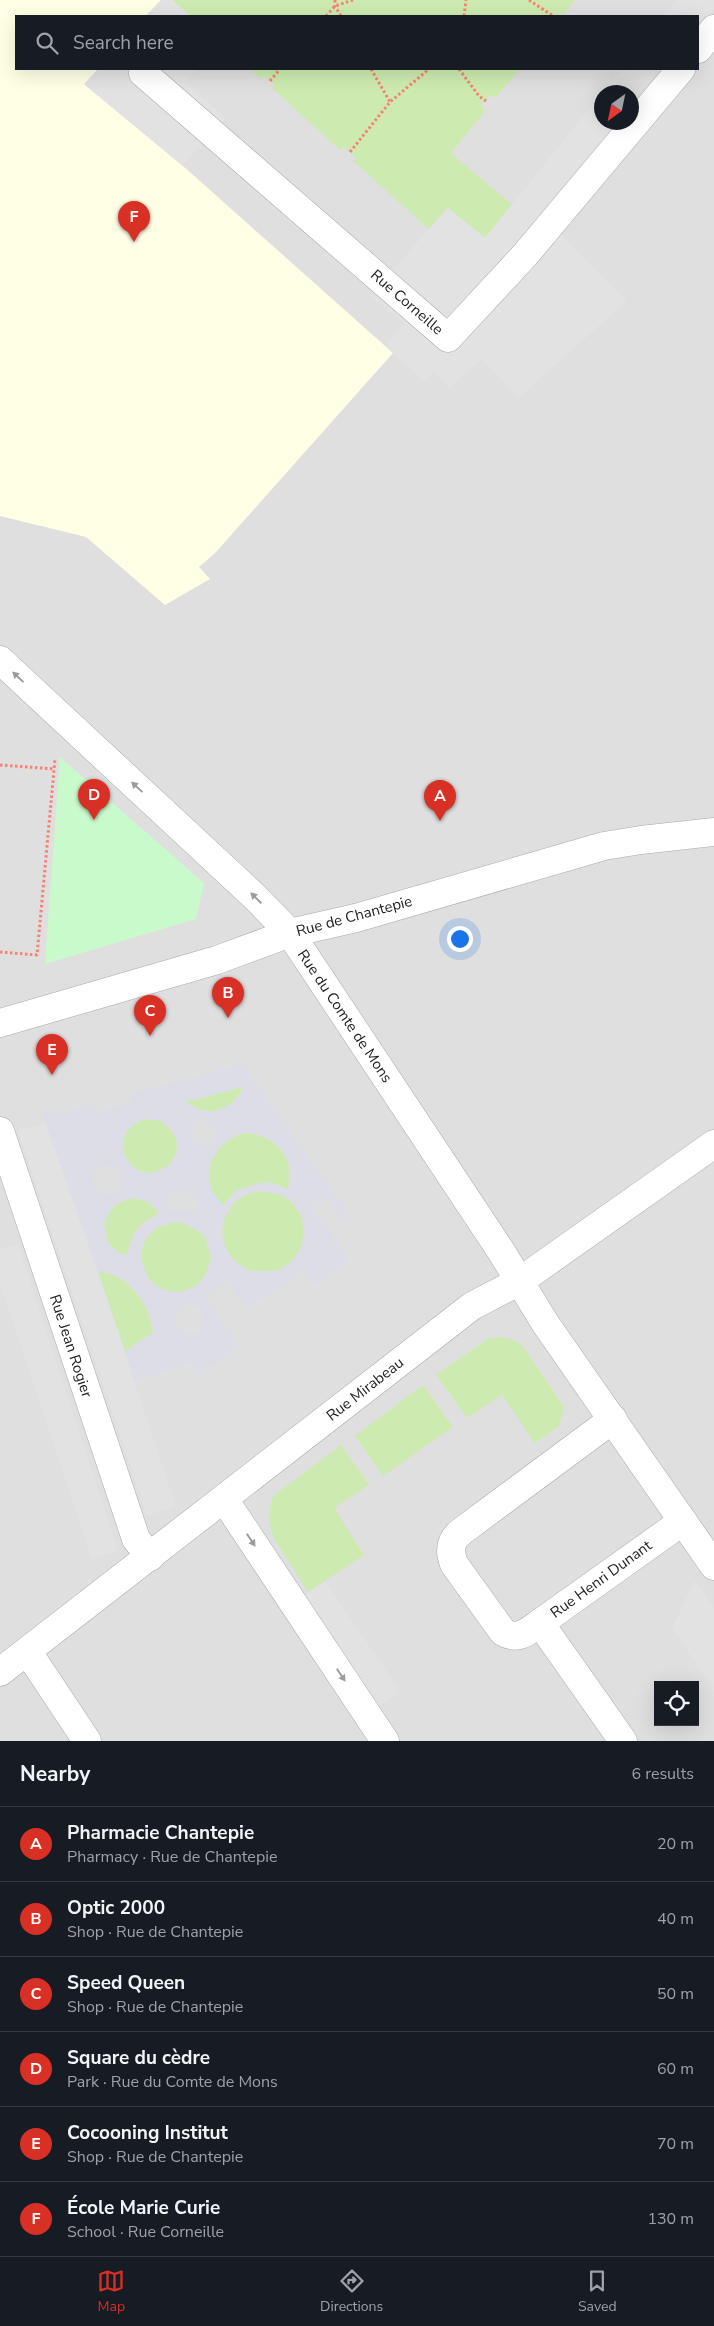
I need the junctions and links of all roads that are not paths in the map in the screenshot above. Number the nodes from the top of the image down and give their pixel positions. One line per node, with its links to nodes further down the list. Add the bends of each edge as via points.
1 (714, 29): 2 (street)
2 (699, 48)
3 (680, 70): 4 (street, Rue Corneille, via 525,255 448,338)
4 (143, 73)
5 (0, 660): 7 (street, Rue du Comte de Mons, one-way to 5)
6 (714, 832): 7 (street, Rue de Chantepie, via 604,846 356,918)
7 (290, 933): 8 (street, Rue de Chantepie, via 217,960); 11 (street, Rue du Comte de Mons)
8 (0, 1023)
9 (0, 1131): 15 (street, Rue Jean Rogier, via 136,1539)
10 (714, 1144): 11 (street, Rue Mirabeau)
11 (520, 1281): 12 (street, via 545,1323); 13 (street, Rue Mirabeau, via 472,1306)
12 (613, 1419): 14 (street); 17 (street, via 452,1541 454,1564 503,1632 511,1637 522,1635)
13 (224, 1499): 15 (street, Rue Mirabeau); 21 (street, one-way to 21)
14 (683, 1521): 16 (street); 17 (street, Rue Henri Dunant)
15 (150, 1557): 18 (street, Rue Mirabeau)
16 (714, 1566)
17 (540, 1623): 22 (street, Rue Henri Dunant)
18 (28, 1652): 19 (street, Rue Mirabeau); 20 (street)
19 (0, 1672)
20 (87, 1741)
21 (385, 1741)
22 (623, 1741)

